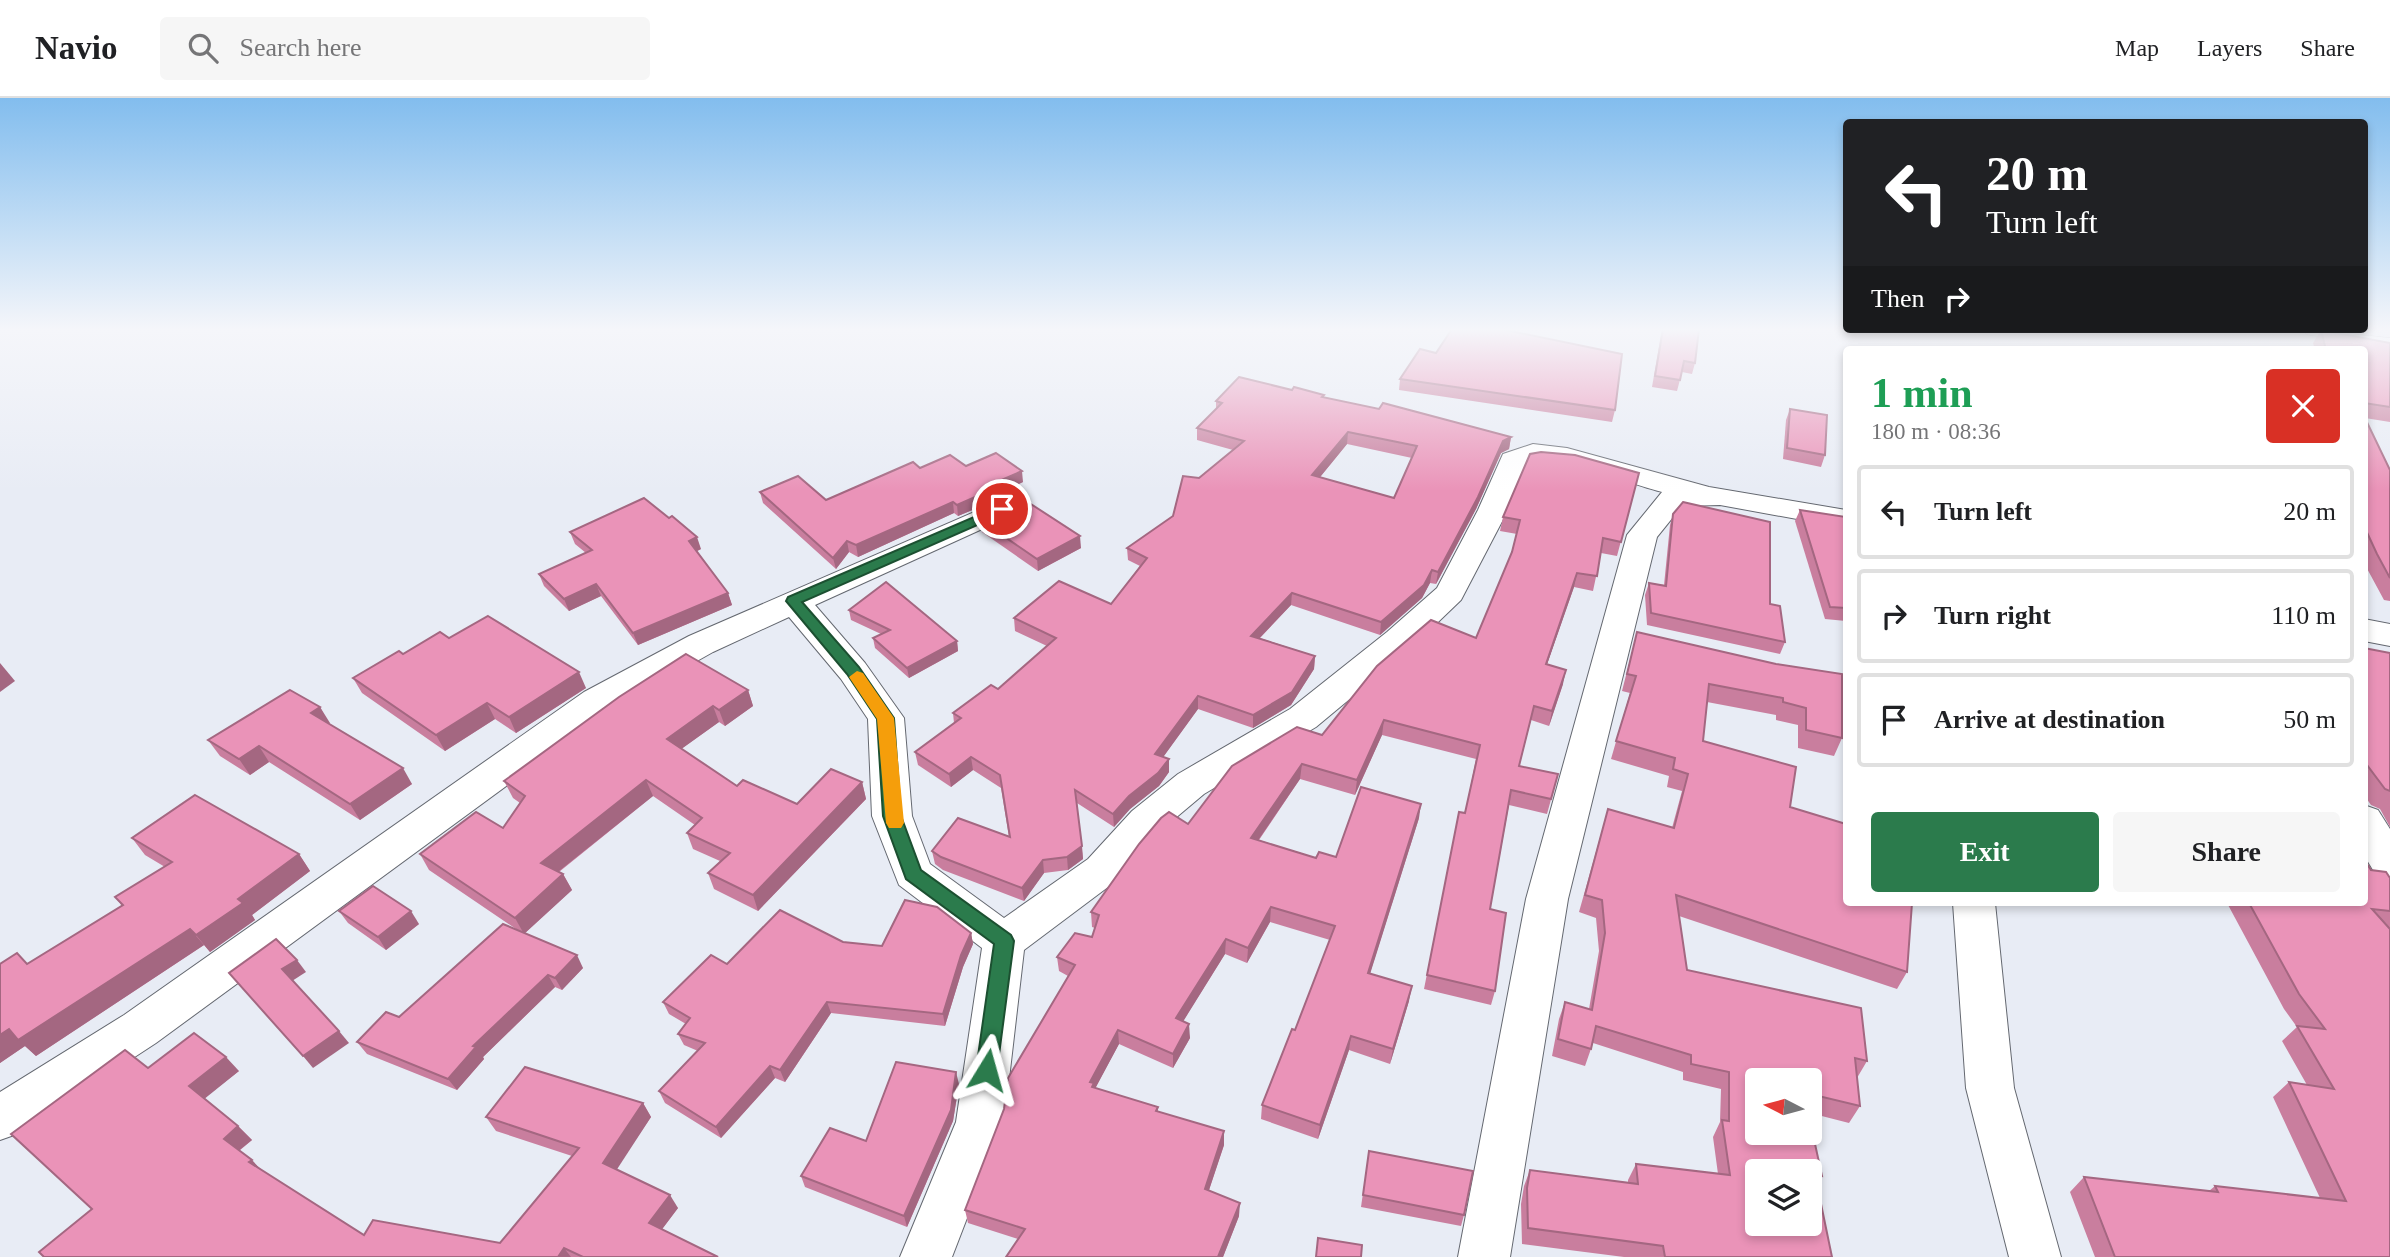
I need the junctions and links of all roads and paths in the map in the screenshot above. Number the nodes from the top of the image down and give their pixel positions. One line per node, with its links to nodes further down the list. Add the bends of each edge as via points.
1 (1700, 494): 3 (street); 10 (street, via 1557,454 1533,452 1513,460 1450,593 1303,718 1191,784 1146,821 1102,870); 13 (street, via 1674,497 1642,535 1630,635 1548,899)
2 (1002, 509): 4 (street)
3 (1843, 518)
4 (793, 601): 10 (street, via 886,718 892,816 913,874); 11 (street, via 701,644 597,701 140,1029)
5 (2368, 631): 6 (street)
6 (2390, 635)
7 (2368, 827): 8 (street)
8 (2390, 864)
9 (1974, 906): 14 (street, via 1990,1088)
10 (1004, 941): 12 (street, via 980,1122)
11 (0, 1118)
12 (926, 1257)
13 (1484, 1257)
14 (2035, 1257)

